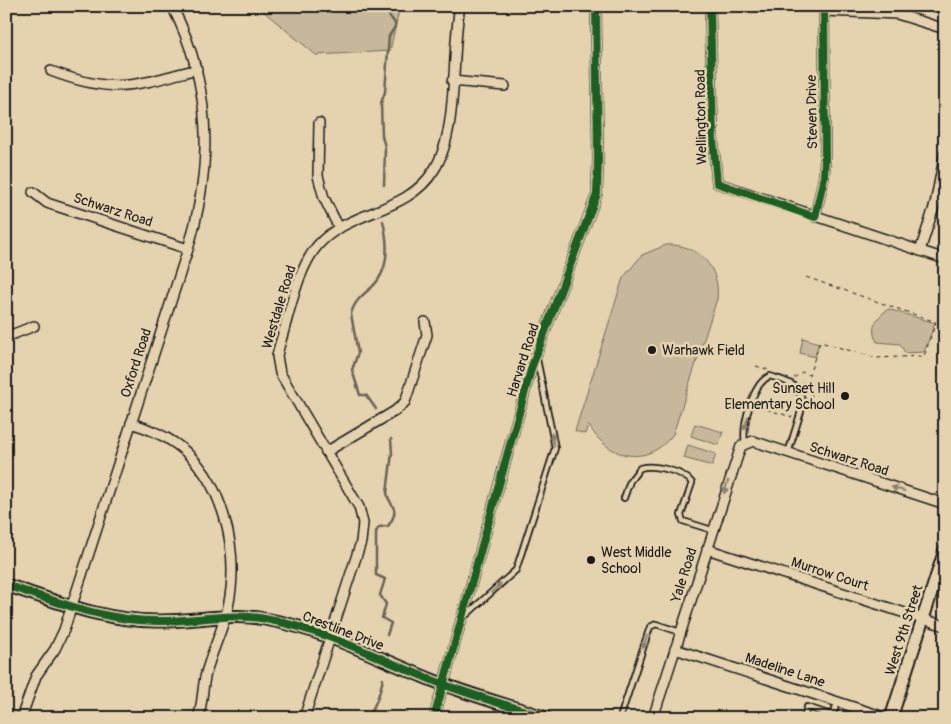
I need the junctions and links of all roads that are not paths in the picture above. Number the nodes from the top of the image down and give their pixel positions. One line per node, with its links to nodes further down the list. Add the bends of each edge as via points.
1 (172, 6): 7 (street, Oxford Road)
2 (460, 6): 9 (street, Westdale Road)
3 (596, 6): 22 (street, Harvard Road, via 597,194)
4 (710, 6): 14 (street, Wellington Road, via 716,183)
5 (824, 9): 6 (street, via 897,14); 14 (street, Steven Drive, via 825,159)
6 (945, 29)
7 (197, 69): 8 (street, via 120,87 88,84); 16 (street, Oxford Road, via 204,110 205,166 201,200)
8 (52, 71)
9 (452, 81): 10 (street); 15 (street, Westdale Road, via 447,140 440,160 426,181 406,198)
10 (505, 86)
11 (319, 123): 15 (street, via 318,176 324,198)
12 (945, 153): 17 (street, via 935,204)
13 (33, 192): 16 (street, Schwarz Road, via 47,204)
14 (815, 217): 17 (street, Wellington Road)
15 (339, 228): 25 (street, Westdale Road, via 318,245 307,262 277,356 280,373)
16 (188, 249): 23 (street, Oxford Road)
17 (920, 251): 18 (street, Wellington Road)
18 (945, 259)
19 (425, 322): 25 (street, via 427,335 406,402)
20 (34, 326): 21 (street)
21 (6, 336)
22 (536, 355): 36 (street, Harvard Road); 36 (lane, one-way to 22, via 516,570 555,448)
23 (131, 423): 33 (street, Oxford Road); 34 (street, via 178,445 210,482 227,527 231,559)
24 (745, 443): 26 (street, Schwarz Road, via 753,442); 26 (lane, one-way to 24, via 803,405 802,396 792,383 770,376 760,382 756,390 743,431); 29 (street, Yale Road, one-way to 29, via 738,450)
25 (326, 452): 39 (street, Westdale Road, via 358,507 363,532)
26 (788, 453): 28 (street, Schwarz Road, one-way to 26)
27 (624, 498): 29 (lane, via 630,481 640,468 651,466 683,476 692,483 681,515 683,521)
28 (945, 504)
29 (712, 530): 30 (street, Yale Road)
30 (707, 549): 35 (street, Murrow Court); 38 (street, Yale Road)
31 (945, 550): 35 (street, West 9th Street)
32 (6, 585): 33 (street, Crestline Drive)
33 (71, 607): 34 (street, Crestline Drive, via 156,622); 44 (street, Oxford Road, via 60,639 36,676)
34 (225, 617): 39 (street, Crestline Drive, via 265,618); 45 (street, via 206,675)
35 (923, 619): 37 (street, Murrow Court); 53 (street, West 9th Street)
36 (460, 621): 41 (street, Harvard Road)
37 (945, 626)
38 (680, 632): 40 (street, Yale Road); 49 (lane, one-way to 49, via 656,624 650,627)
39 (330, 638): 41 (street, Crestline Drive); 46 (street, Westdale Road)
40 (675, 649): 42 (street, Madeline Lane); 50 (street, Yale Road)
41 (443, 684): 47 (street, Harvard Road); 48 (street, Crestline Drive)
42 (838, 702): 43 (lane); 52 (street, Madeline Lane)
43 (832, 717): 51 (lane, via 807,707)
44 (21, 718)
45 (198, 718)
46 (304, 718)
47 (434, 718)
48 (546, 718)
49 (620, 718)
50 (653, 718)
51 (804, 718)
52 (887, 718)
53 (891, 718)

